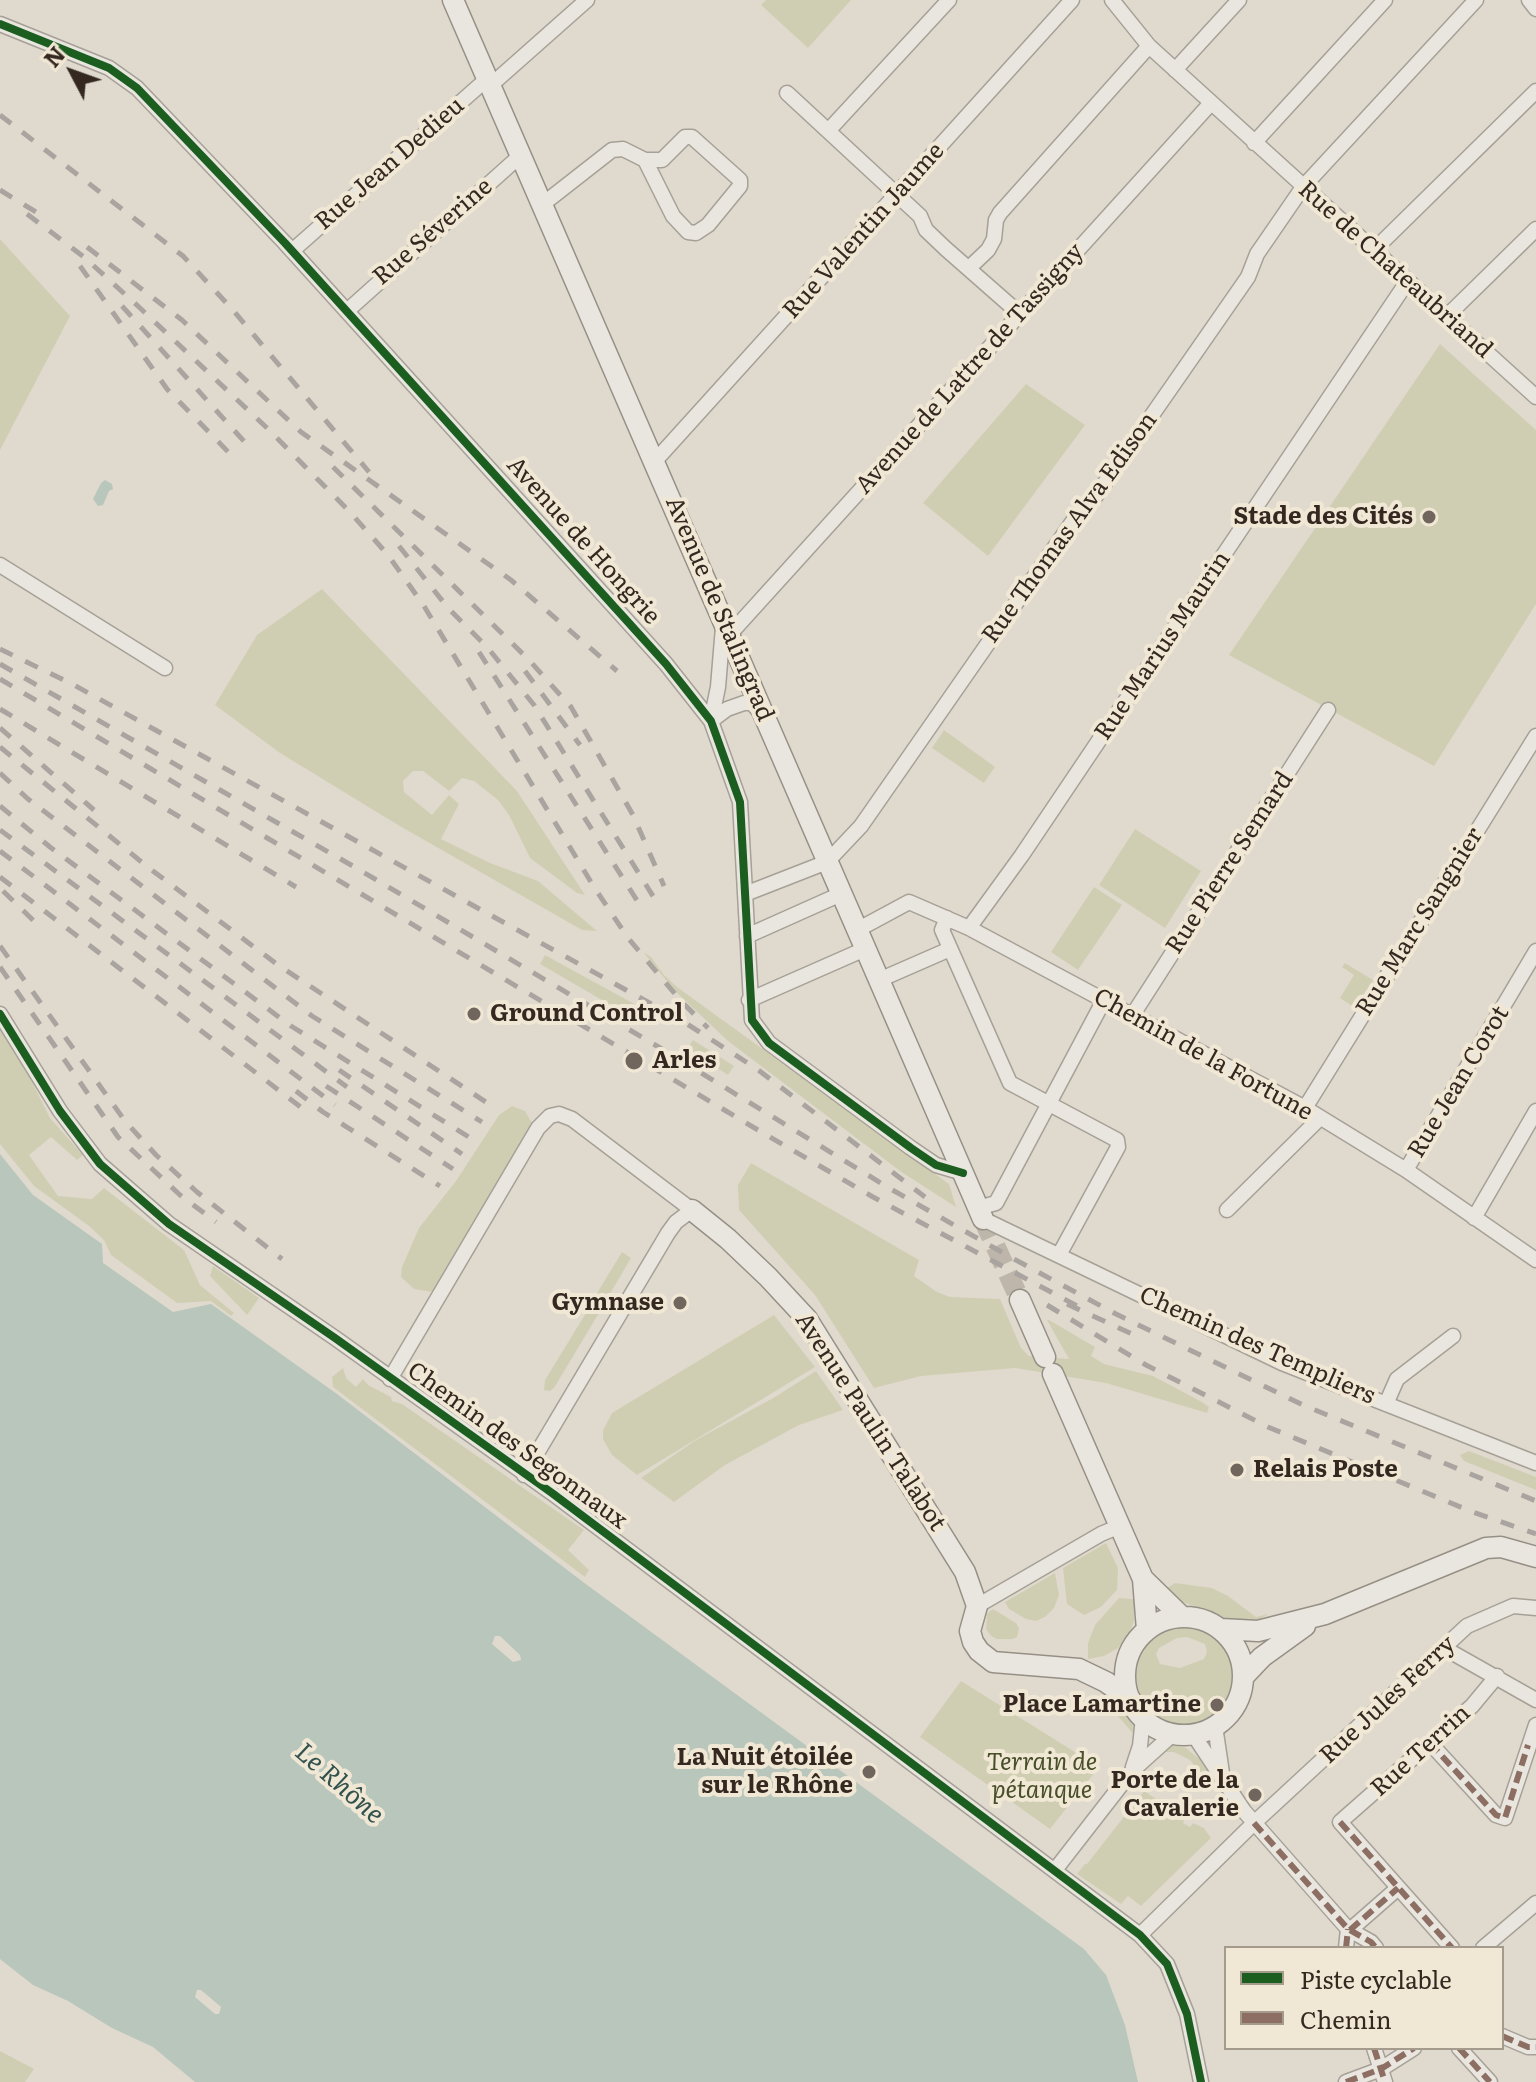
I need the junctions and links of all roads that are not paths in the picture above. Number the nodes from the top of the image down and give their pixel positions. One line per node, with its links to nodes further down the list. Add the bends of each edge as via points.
1 (453, 0): 14 (main road, Avenue de Stalingrad)
2 (587, 0): 14 (street, Rue Jean Dedieu)
3 (949, 0): 18 (street)
4 (1072, 0): 23 (street, Rue Valentin Jaume)
5 (1112, 0): 12 (street, Rue de Chateaubriand)
6 (1239, 0): 13 (street)
7 (1385, 0): 19 (street)
8 (1476, 0): 22 (street, Rue Thomas Alva Edison)
9 (1529, 0): 10 (street)
10 (1536, 9)
11 (0, 24): 26 (street, Avenue de Hongrie, via 109,68 137,88)
12 (1149, 46): 13 (street, Rue de Chateaubriand); 28 (street, via 1000,213 988,250)
13 (1175, 70): 17 (street, Rue de Chateaubriand)
14 (490, 81): 20 (main road, Avenue de Stalingrad); 26 (street, Rue Jean Dedieu)
15 (1536, 91): 27 (street)
16 (787, 93): 18 (street)
17 (1211, 103): 19 (street, Rue de Chateaubriand); 31 (street, Avenue de Lattre de Tassigny)
18 (828, 131): 23 (street)
19 (1254, 143): 22 (street, Rue de Chateaubriand)
20 (521, 155): 24 (main road, Avenue de Stalingrad); 30 (street, Rue Séverine)
21 (645, 160): 21 (street, via 673,216 688,232 708,225 740,186 740,180 692,137 685,137 662,160); 24 (street, via 623,149 612,150)
22 (1303, 187): 27 (street, Rue de Chateaubriand); 42 (street, Rue Thomas Alva Edison, via 1257,254 1248,277 1093,500 1080,511 861,826)
23 (897, 195): 28 (street); 34 (street, Rue Valentin Jaume)
24 (543, 204): 34 (main road, Avenue de Stalingrad)
25 (1536, 229): 32 (street)
26 (292, 251): 30 (street, Avenue de Hongrie)
27 (1373, 251): 29 (street, Rue de Chateaubriand)
28 (969, 268): 31 (street)
29 (1407, 282): 32 (street, Rue de Chateaubriand); 46 (street, Rue Marius Maurin)
30 (347, 311): 40 (street, Avenue de Hongrie, via 666,664)
31 (1020, 314): 36 (street, Avenue de Lattre de Tassigny)
32 (1446, 317): 33 (street, Rue de Chateaubriand)
33 (1534, 391)
34 (655, 461): 36 (main road, Avenue de Stalingrad)
35 (0, 565): 37 (street)
36 (727, 626): 39 (main road, Avenue de Stalingrad); 40 (street)
37 (165, 668)
38 (1328, 710): 55 (street, Rue Pierre Semard)
39 (766, 718): 40 (street, via 752,703 744,703); 42 (main road, Avenue de Stalingrad)
40 (711, 721): 43 (street, Avenue de Hongrie, via 740,802)
41 (1536, 736): 57 (street, Rue Marc Sangnier)
42 (827, 862): 43 (street); 44 (main road, Avenue de Stalingrad)
43 (745, 894): 47 (street, Avenue de Hongrie)
44 (841, 894): 47 (street); 48 (main road, Avenue de Stalingrad)
45 (947, 918): 46 (street, Chemin de la Fortune); 48 (street, Chemin de la Fortune, via 909,902); 49 (street, via 942,930)
46 (969, 928): 53 (street, Chemin de la Fortune)
47 (747, 936): 52 (street, Avenue de Hongrie)
48 (861, 939): 51 (main road, Avenue de Stalingrad); 52 (street)
49 (950, 949): 51 (street); 56 (street, via 1010,1083)
50 (1536, 951): 60 (street, Rue Jean Corot)
51 (879, 980): 61 (main road, Avenue de Stalingrad)
52 (749, 1000): 61 (street, Avenue de Hongrie, via 752,1020 769,1043 936,1165)
53 (1104, 1000): 55 (street, Chemin de la Fortune); 56 (street)
54 (0, 1014): 70 (street, Chemin des Segonnaux, via 100,1164 169,1224)
55 (1132, 1016): 57 (street, Chemin de la Fortune)
56 (1049, 1103): 64 (street, via 996,1203); 66 (street, via 1117,1140 1118,1147)
57 (1305, 1108): 59 (street, Chemin de la Fortune)
58 (1536, 1111): 65 (street)
59 (1320, 1118): 60 (street, Chemin de la Fortune); 63 (street)
60 (1406, 1170): 65 (street, Chemin de la Fortune)
61 (963, 1173): 64 (main road, Avenue de Stalingrad)
62 (692, 1210): 70 (street, Avenue Paulin Talabot, via 572,1119 550,1116 538,1128); 73 (street, via 668,1233); 77 (main road, Avenue Paulin Talabot, via 807,1319 965,1572)
63 (1227, 1210)
64 (981, 1214): 66 (street, Chemin des Templiers)
65 (1474, 1218): 67 (street, Chemin de la Fortune)
66 (1059, 1255): 71 (street, Chemin des Templiers, via 1282,1363)
67 (1536, 1260)
68 (1020, 1300): 74 (main road)
69 (1453, 1336): 71 (street, via 1397,1379)
70 (390, 1379): 73 (street, Chemin des Segonnaux)
71 (1386, 1404): 72 (street, Chemin des Templiers)
72 (1536, 1463)
73 (524, 1475): 99 (street, Chemin des Segonnaux)
74 (1120, 1526): 76 (main road); 77 (street)
75 (1536, 1557): 79 (main road, via 1486,1548)
76 (1143, 1579): 80 (main road); 82 (main road)
77 (977, 1606): 85 (main road, Avenue Paulin Talabot, via 970,1631 973,1642 993,1662)
78 (1536, 1608): 83 (street, Rue Jules Ferry, via 1513,1606 1467,1626)
79 (1325, 1614): 81 (main road, via 1258,1631); 87 (main road, via 1283,1640)
80 (1182, 1617): 81 (main road); 82 (main road)
81 (1221, 1629): 87 (main road, via 1238,1650)
82 (1147, 1630): 84 (main road)
83 (1444, 1648): 86 (street); 98 (street, Rue Jules Ferry)
84 (1130, 1651): 85 (main road); 88 (main road, via 1125,1675)
85 (1079, 1669): 88 (main road, Avenue Paulin Talabot)
86 (1497, 1676): 89 (street); 94 (street, Rue Terrin)
87 (1243, 1677): 92 (main road, via 1240,1696)
88 (1130, 1699): 90 (main road)
89 (1536, 1700)
90 (1143, 1718): 93 (main road); 96 (street)
91 (1536, 1725): 95 (street)
92 (1215, 1726): 93 (main road); 97 (street)
93 (1183, 1734): 96 (street); 97 (street)
94 (1430, 1743): 95 (street, via 1496,1815 1505,1818); 100 (street, Rue Terrin, via 1340,1822)
95 (1532, 1747)
96 (1132, 1771): 99 (street)
97 (1222, 1778): 98 (street)
98 (1254, 1823): 102 (street); 103 (street, Rue Jules Ferry)
99 (1055, 1870): 103 (street, Chemin des Segonnaux)
100 (1398, 1888): 102 (street); 106 (street)
101 (1536, 1903): 107 (street)
102 (1349, 1930): 104 (street); 105 (street)
103 (1140, 1935): 114 (street, Chemin des Segonnaux, via 1167,1964 1187,2014)
104 (1346, 1946)
105 (1374, 1946)
106 (1450, 1946)
107 (1485, 1946)
108 (1504, 2037): 109 (street)
109 (1532, 2047)
110 (1375, 2050): 113 (street)
111 (1412, 2050): 113 (street)
112 (1461, 2050): 116 (street)
113 (1383, 2076): 115 (street)
114 (1201, 2082)
115 (1346, 2082)
116 (1490, 2082)

